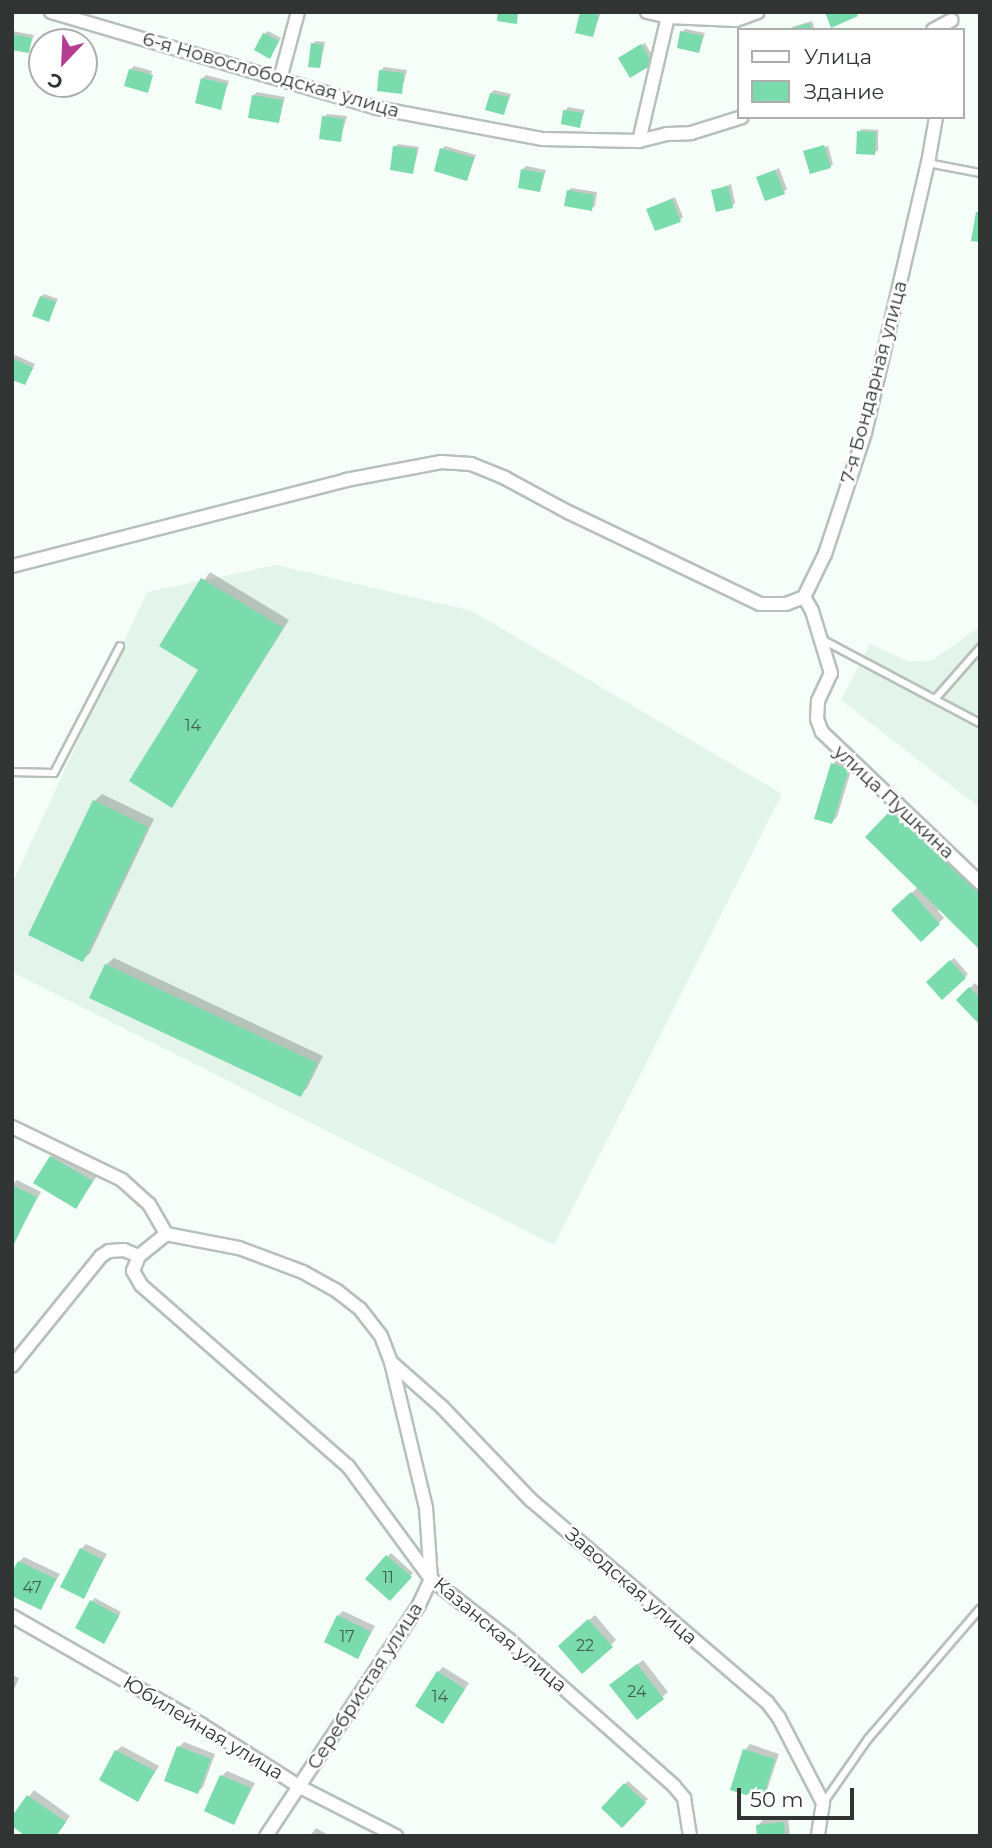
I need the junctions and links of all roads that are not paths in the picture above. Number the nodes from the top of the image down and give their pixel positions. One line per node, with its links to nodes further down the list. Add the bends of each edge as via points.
1 (51, 12): 6 (street, 6-я Новослободская улица)
2 (298, 12): 6 (street)
3 (648, 12): 5 (street)
4 (758, 12): 5 (street, via 736,20)
5 (669, 15): 9 (street)
6 (280, 79): 9 (street, 6-я Новослободская улица, via 377,108 542,139)
7 (736, 119): 9 (street, 6-я Новослободская улица, via 691,133)
8 (936, 119): 10 (street, 7-я Бондарная улица)
9 (639, 141)
10 (928, 163): 11 (lane); 13 (street, 7-я Бондарная улица, via 864,433 825,554)
11 (980, 173)
12 (12, 566): 13 (street, via 346,480 441,462 471,464 505,478 760,604 786,604)
13 (804, 597): 14 (street, улица Пушкина)
14 (818, 638): 17 (lane); 20 (street, улица Пушкина, via 831,673 818,701 822,732)
15 (120, 646): 19 (lane, via 54,773)
16 (980, 648): 17 (lane)
17 (936, 698): 18 (lane)
18 (980, 723)
19 (12, 772)
20 (980, 884)
21 (12, 1127): 22 (street, via 122,1180 149,1204)
22 (166, 1234): 23 (street); 24 (street, via 239,1248 303,1272 337,1291 372,1321)
23 (139, 1256): 25 (street, via 124,1250 101,1256); 26 (street, Казанская улица, via 133,1271 141,1284 348,1466)
24 (391, 1362): 26 (street, Серебристая улица, via 426,1508); 30 (street, Заводская улица, via 442,1407 531,1500 767,1702)
25 (12, 1366)
26 (431, 1579): 29 (street, Серебристая улица, via 419,1605); 33 (street, Казанская улица, via 508,1639 674,1786 684,1798)
27 (980, 1609): 30 (lane, via 868,1739)
28 (12, 1616): 29 (street, Юбилейная улица)
29 (300, 1787): 31 (street, Серебристая улица); 32 (street, Юбилейная улица)
30 (823, 1803): 34 (street)
31 (266, 1836)
32 (396, 1836)
33 (690, 1836)
34 (818, 1836)

